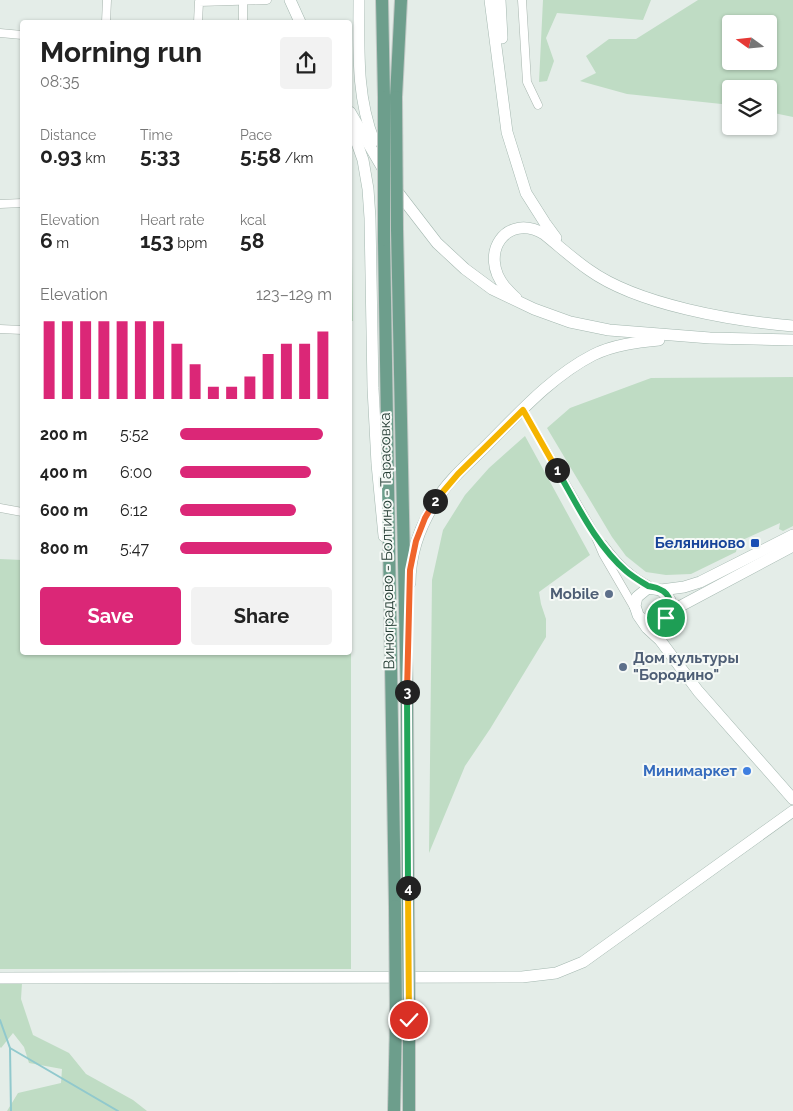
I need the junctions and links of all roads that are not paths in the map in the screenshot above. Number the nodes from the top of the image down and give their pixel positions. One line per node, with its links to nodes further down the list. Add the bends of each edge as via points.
1 (107, 0): 11 (street)
2 (243, 0): 3 (street); 12 (street, via 199,2); 13 (street)
3 (267, 0)
4 (290, 0): 14 (main road)
5 (359, 0): 22 (main road, via 362,98 369,130)
6 (382, 0): 17 (main road, Виноградово - Болтино - Тарасовка)
7 (401, 0): 17 (main road, Виноградово - Болтино - Тарасовка)
8 (490, 0): 21 (main road)
9 (500, 0): 21 (main road)
10 (522, 0): 18 (street, via 527,82)
11 (106, 20)
12 (198, 20)
13 (244, 20)
14 (299, 20)
15 (0, 33): 16 (street)
16 (20, 35)
17 (390, 97): 39 (main road, Виноградово - Болтино - Тарасовка, bridge, via 384,240); 43 (main road, Виноградово - Болтино - Тарасовка, bridge, via 397,229)
18 (538, 105)
19 (352, 116): 22 (main road)
20 (352, 129): 39 (main road, via 368,189 377,464)
21 (507, 132): 25 (main road, via 526,193)
22 (390, 182): 26 (main road, via 437,243 465,269 492,289)
23 (20, 203): 24 (street)
24 (0, 204)
25 (569, 254): 26 (main road, via 536,229 525,227 503,236 497,243 493,257 500,281 513,296); 27 (main road, via 590,271 632,293 694,311 762,324)
26 (534, 309): 30 (main road, via 570,322 609,330)
27 (793, 326)
28 (0, 329): 29 (street)
29 (20, 330)
30 (694, 337): 31 (main road); 32 (main road, via 648,341 594,354 572,368)
31 (793, 340)
32 (523, 410): 35 (street); 43 (main road, via 458,474 425,518 410,570)
33 (0, 508): 34 (street)
34 (20, 512)
35 (594, 533): 38 (street, via 624,569); 40 (street)
36 (793, 535): 38 (main road, via 700,582)
37 (793, 546): 41 (main road)
38 (657, 589): 40 (main road, via 644,590 637,597); 41 (main road, via 670,600)
39 (390, 603): 49 (main road, Виноградово - Болтино - Тарасовка, bridge, via 395,906)
40 (638, 614): 41 (main road, via 649,623); 42 (main road)
41 (665, 617): 42 (main road, via 659,629)
42 (660, 640): 44 (main road, via 698,691)
43 (407, 705): 49 (main road, Виноградово - Болтино - Тарасовка, bridge, via 408,906)
44 (784, 789): 45 (main road); 47 (main road, via 788,804)
45 (793, 799)
46 (793, 811): 47 (main road)
47 (778, 822): 48 (main road, via 583,962 556,973 522,977)
48 (0, 978)
49 (402, 1020): 50 (main road, Виноградово - Болтино - Тарасовка); 51 (main road, Виноградово - Болтино - Тарасовка)
50 (394, 1111)
51 (409, 1111)

